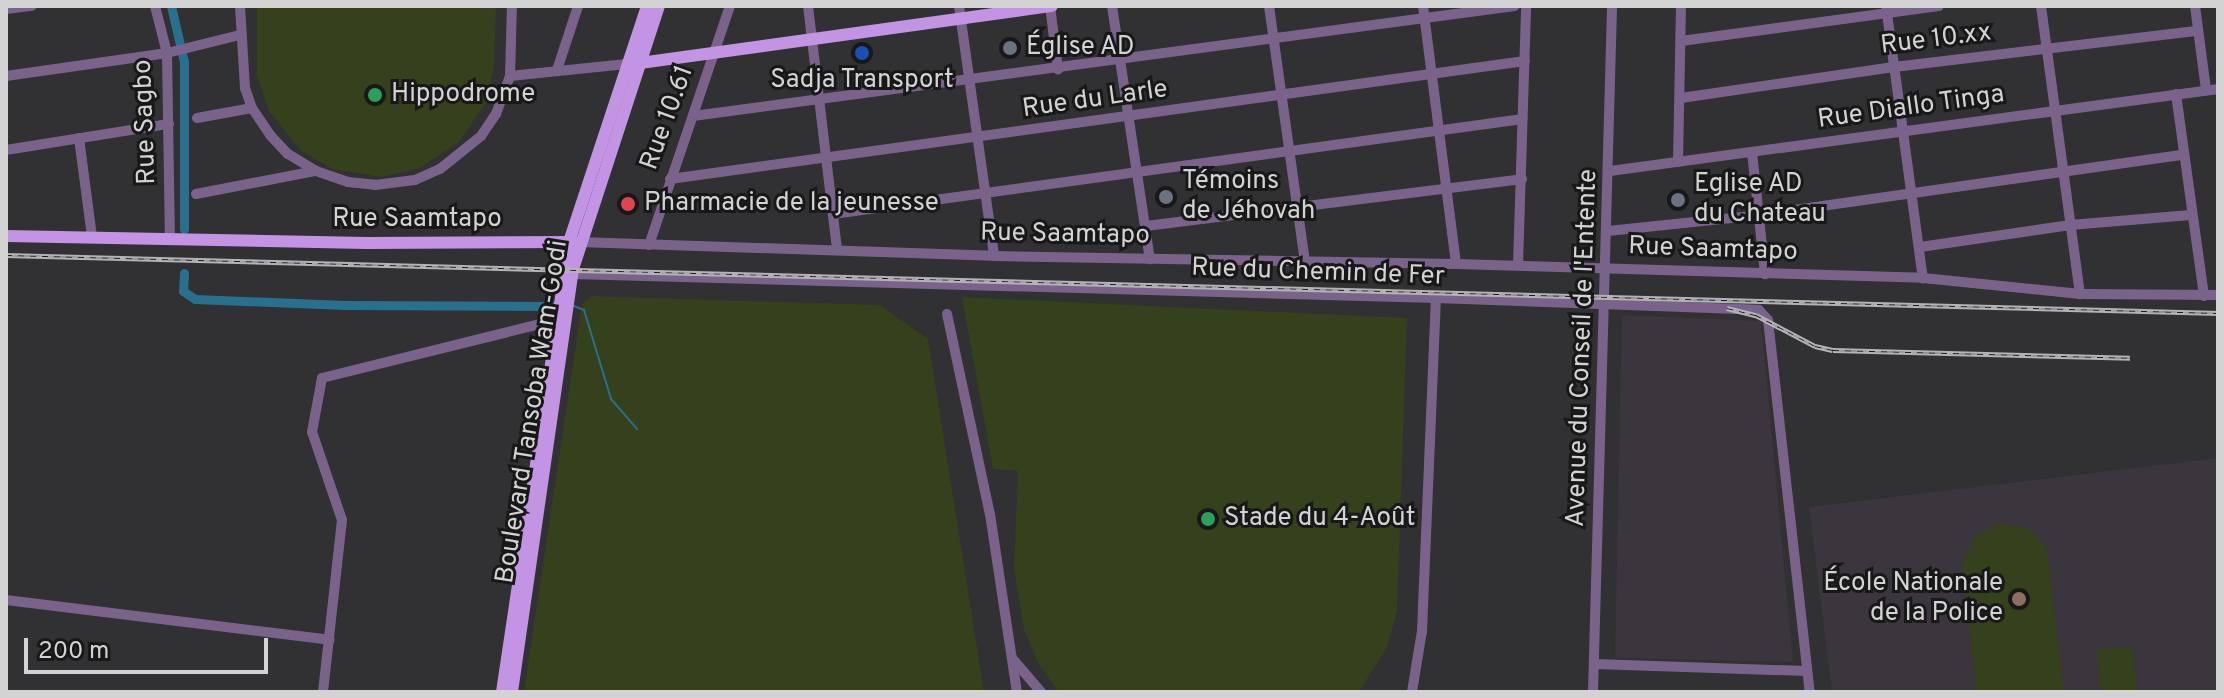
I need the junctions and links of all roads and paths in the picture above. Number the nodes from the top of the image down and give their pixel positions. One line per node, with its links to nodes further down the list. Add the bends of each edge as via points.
1 (32, 6): 21 (street)
2 (155, 6): 31 (street, Rue Sagbo)
3 (240, 6): 26 (street)
4 (512, 6): 41 (street)
5 (578, 6): 38 (street)
6 (647, 6): 35 (main road, Boulevard Tansoba Wam-Godi)
7 (659, 6): 35 (main road, Boulevard Tansoba Wam-Godi)
8 (730, 6): 32 (street, Rue 10.61)
9 (808, 6): 28 (street)
10 (1051, 6): 23 (main road); 37 (street)
11 (1112, 6): 33 (street)
12 (1269, 6): 27 (street)
13 (1423, 6): 24 (street)
14 (1515, 6): 24 (street)
15 (1526, 6): 34 (street)
16 (1612, 6): 67 (street, Avenue du Conseil de l'Entente)
17 (1681, 6): 29 (street)
18 (1939, 6): 22 (street)
19 (2041, 6): 30 (street)
20 (2195, 6): 25 (street)
21 (6, 9)
22 (1886, 10): 29 (street); 36 (street)
23 (960, 12): 28 (main road); 42 (street)
24 (1425, 18): 27 (street); 39 (street)
25 (2198, 31): 30 (street, Rue 10.xx); 43 (street)
26 (240, 35): 31 (street); 48 (street)
27 (1273, 39): 33 (street); 45 (street)
28 (811, 40): 32 (main road); 47 (street)
29 (1681, 41): 46 (street)
30 (2047, 48): 36 (street, Rue 10.xx); 49 (street)
31 (167, 53): 40 (street); 54 (street, Rue Sagbo)
32 (714, 54): 35 (main road); 50 (street, Rue 10.61)
33 (1120, 61): 37 (street); 51 (street)
34 (1525, 61): 39 (street, Rue du Larle); 53 (street)
35 (633, 64): 38 (street); 85 (main road, Boulevard Tansoba Wam-Godi)
36 (1894, 67): 46 (street, Rue 10.xx); 55 (street)
37 (1058, 69): 42 (street)
38 (557, 70): 41 (street)
39 (1432, 73): 45 (street, Rue du Larle); 56 (street)
40 (6, 76)
41 (510, 76): 65 (street, via 489,125 462,155 440,169 415,180 375,185)
42 (971, 80): 47 (street); 58 (street)
43 (2212, 89): 44 (street, Rue Diallo Tinga)
44 (2176, 94): 49 (street, Rue Diallo Tinga); 62 (street)
45 (1282, 97): 51 (street, Rue du Larle); 61 (street)
46 (1681, 98): 64 (street)
47 (820, 100): 50 (street); 63 (street)
48 (252, 108): 52 (street); 65 (street, via 279,145)
49 (2055, 112): 55 (street, Rue Diallo Tinga); 68 (street)
50 (693, 116): 69 (street, Rue 10.61)
51 (1128, 117): 58 (street, Rue du Larle); 66 (street)
52 (197, 118)
53 (1522, 119): 56 (street); 70 (street)
54 (169, 124): 57 (street); 84 (street, Rue Sagbo)
55 (1902, 130): 60 (street, Rue Diallo Tinga); 72 (street)
56 (1438, 131): 61 (street); 71 (street)
57 (79, 138): 59 (street); 83 (street)
58 (979, 138): 63 (street, Rue du Larle); 74 (street)
59 (6, 150)
60 (1752, 152): 64 (street, Rue Diallo Tinga); 77 (street)
61 (1288, 153): 66 (street); 75 (street)
62 (2183, 155): 68 (street); 78 (street)
63 (826, 158): 69 (street, Rue du Larle); 76 (street)
64 (1678, 162): 67 (street, Rue Diallo Tinga)
65 (316, 171): 73 (street)
66 (1138, 171): 74 (street); 80 (street)
67 (1610, 171): 81 (street, Avenue du Conseil de l'Entente)
68 (2063, 171): 72 (street); 79 (street)
69 (670, 179): 86 (street, Rue 10.61)
70 (1522, 179): 71 (street); 93 (street)
71 (1446, 187): 75 (street); 92 (street)
72 (1911, 191): 77 (street); 87 (street)
73 (196, 194)
74 (987, 194): 76 (street); 89 (street)
75 (1296, 208): 80 (street); 91 (street)
76 (833, 214): 88 (street)
77 (1759, 215): 81 (street); 96 (street)
78 (2191, 215): 79 (street); 100 (street)
79 (2070, 225): 87 (street); 98 (street)
80 (1146, 226): 90 (street)
81 (1608, 231): 94 (street, Avenue du Conseil de l'Entente)
82 (6, 236): 83 (main road, Rue Saamtapo)
83 (92, 237): 84 (main road, Rue Saamtapo)
84 (170, 238): 85 (main road, Rue Saamtapo)
85 (574, 242): 86 (street, Rue Saamtapo); 95 (main road, Boulevard Tansoba Wam-Godi); 104 (main road, Boulevard Tansoba Wam-Godi)
86 (649, 245): 88 (street, Rue Saamtapo)
87 (1920, 247): 97 (street)
88 (837, 250): 89 (street, Rue Saamtapo)
89 (994, 256): 90 (street, Rue Saamtapo)
90 (1150, 259): 91 (street, Rue Saamtapo)
91 (1305, 262): 92 (street, Rue Saamtapo)
92 (1456, 264): 93 (street, Rue Saamtapo)
93 (1518, 265): 94 (street, Rue Saamtapo)
94 (1607, 268): 96 (street, Rue Saamtapo); 102 (street, Avenue du Conseil de l'Entente)
95 (572, 274): 101 (street, Rue du Chemin de Fer); 112 (main road, Boulevard Tansoba Wam-Godi)
96 (1765, 274): 97 (street, Rue Saamtapo)
97 (1923, 278): 98 (street, Rue Saamtapo)
98 (2080, 294): 100 (street, Rue Saamtapo)
99 (2218, 295): 100 (street, Rue Saamtapo)
100 (2204, 296)
101 (1436, 298): 102 (street, Rue du Chemin de Fer); 115 (street, via 1422,631)
102 (1606, 304): 108 (street, Avenue du Conseil de l'Entente); 109 (street, Rue du Chemin de Fer, via 1765,313)
103 (947, 314): 107 (street, via 990,514)
104 (557, 320): 106 (street, via 322,378 312,432 342,520); 111 (main road, Boulevard Tansoba Wam-Godi)
105 (6, 600): 106 (street)
106 (330, 640): 110 (street)
107 (1011, 656): 113 (street); 114 (street)
108 (1595, 664): 109 (street); 116 (street, Avenue du Conseil de l'Entente)
109 (1807, 671): 117 (street)
110 (323, 692)
111 (502, 692)
112 (512, 692)
113 (1017, 692)
114 (1041, 692)
115 (1412, 692)
116 (1593, 692)
117 (1810, 692)

